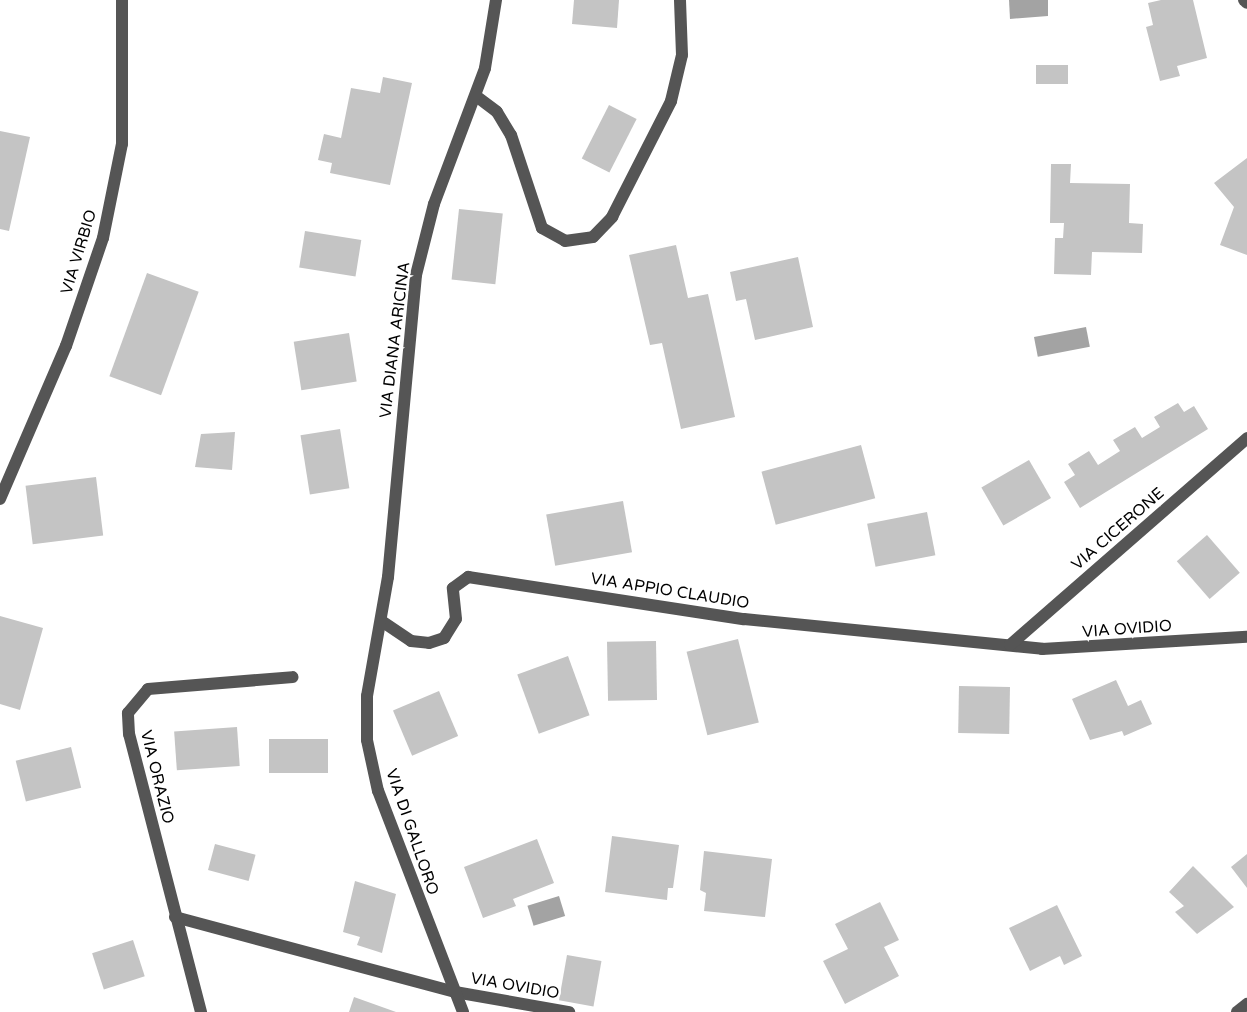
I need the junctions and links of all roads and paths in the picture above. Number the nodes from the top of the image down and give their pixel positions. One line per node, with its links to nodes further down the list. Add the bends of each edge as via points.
1 (123, 0): 6 (street, VIA VIRBIO, via 122,144 103,238 63,355)
2 (496, 0): 4 (street, VIA DIANA ARICINA, via 491,46)
3 (680, 0): 4 (street, via 682,55 675,91 612,217 592,237 565,241 542,228 511,135 497,112)
4 (476, 96): 7 (street, VIA DIANA ARICINA, via 434,204 416,275)
5 (1247, 438): 9 (street, VIA CICERONE)
6 (0, 499)
7 (383, 622): 9 (street, VIA APPIO CLAUDIO, via 411,641 429,643 444,638 456,619 453,588 468,577 744,619); 12 (street, VIA DI GALLORO, via 367,696 373,774)
8 (1247, 637): 9 (street, VIA OVIDIO, via 1064,650)
9 (1010, 645)
10 (293, 677): 11 (street, VIA ORAZIO, via 157,688 133,703 129,734)
11 (175, 917): 12 (street); 14 (street, VIA ORAZIO)
12 (455, 992): 15 (street, VIA DI GALLORO); 16 (street, VIA OVIDIO)
13 (1247, 1004): 17 (street)
14 (201, 1012)
15 (463, 1012)
16 (569, 1012)
17 (1237, 1012)

